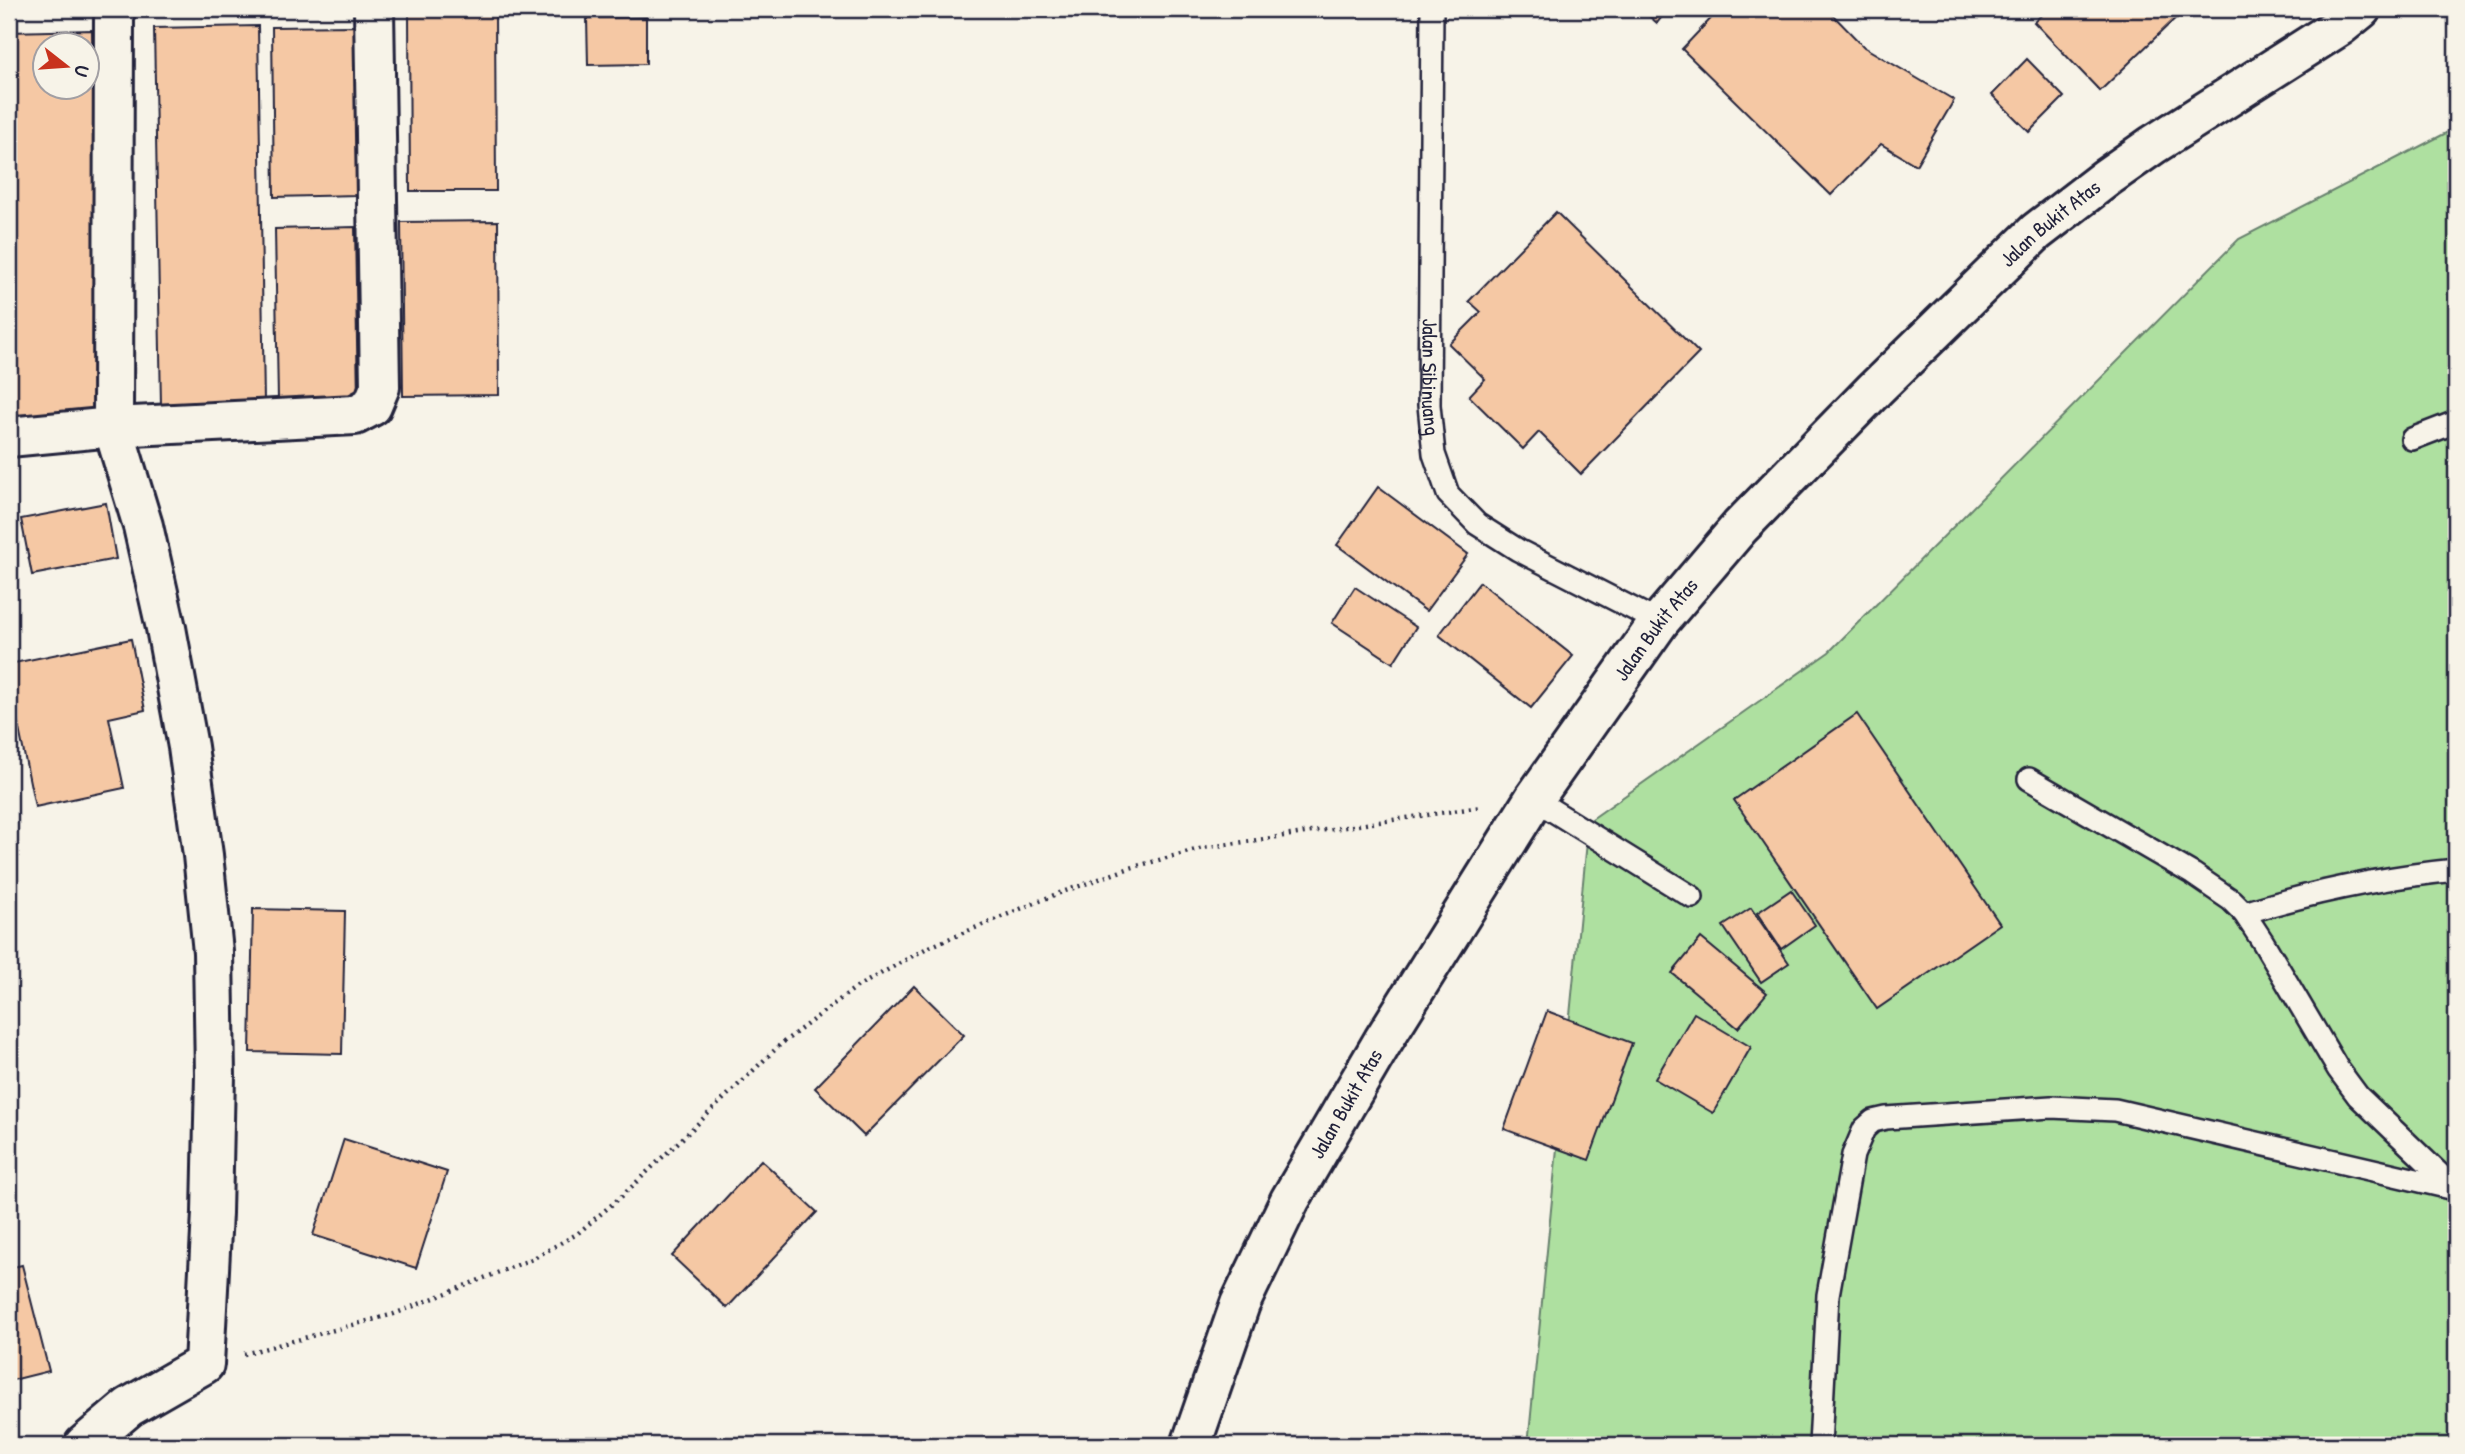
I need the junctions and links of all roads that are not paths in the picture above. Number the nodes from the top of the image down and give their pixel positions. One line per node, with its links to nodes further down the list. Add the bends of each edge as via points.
1 (114, 9): 6 (street)
2 (374, 9): 6 (street, via 380,387 372,406 355,415)
3 (1432, 9): 9 (lane, Jalan Sibinuang, via 1429,405 1433,454 1448,494 1478,524 1518,550)
4 (2361, 9): 9 (street, Jalan Bukit Atas, via 2143,152 2036,232 1740,527)
5 (2456, 422): 8 (lane)
6 (113, 427): 7 (street); 16 (street, via 143,526 166,628 203,855 214,952 213,1199 204,1364 129,1407)
7 (9, 437)
8 (2412, 439)
9 (1659, 622): 11 (street, Jalan Bukit Atas)
10 (2029, 779): 14 (lane, via 2193,874)
11 (1534, 799): 13 (lane); 17 (street, Jalan Bukit Atas, via 1290,1200 1240,1304)
12 (2456, 870): 14 (lane, via 2345,887)
13 (1692, 897)
14 (2244, 913): 15 (lane, via 2358,1097)
15 (2455, 1189): 18 (lane, via 2115,1110 2050,1107 1874,1121 1864,1129 1853,1156 1835,1250 1828,1295)
16 (84, 1445)
17 (1191, 1445)
18 (1820, 1445)

